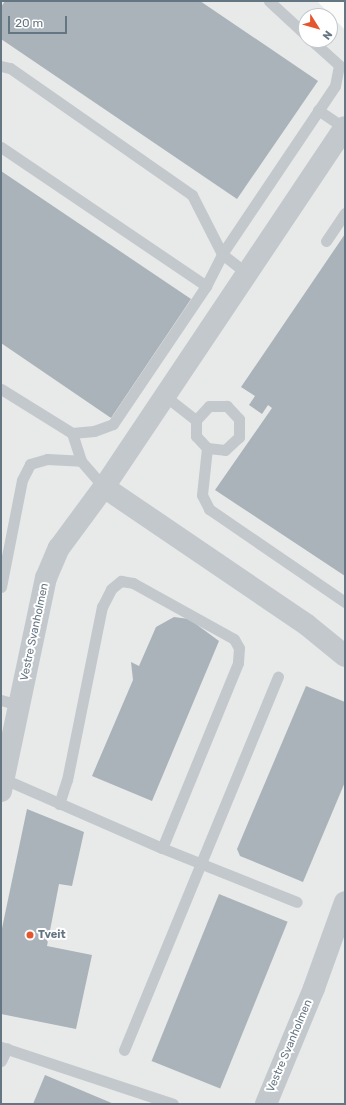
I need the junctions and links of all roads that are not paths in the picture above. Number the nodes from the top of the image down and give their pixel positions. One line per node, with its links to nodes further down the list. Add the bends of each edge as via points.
1 (270, 1): 2 (lane)
2 (298, 27)
3 (320, 48): 5 (lane, via 339,65 335,86)
4 (1, 66): 10 (lane, via 10,68 192,194)
5 (318, 110): 6 (lane); 10 (lane)
6 (345, 128): 11 (street, Vestre Svanholmen)
7 (1, 147): 12 (lane)
8 (345, 213): 9 (lane)
9 (326, 241)
10 (222, 254): 11 (lane); 12 (lane)
11 (246, 273): 14 (street, Vestre Svanholmen)
12 (206, 286): 16 (lane, via 114,424 94,431)
13 (1, 389): 16 (lane)
14 (165, 396): 15 (lane); 19 (street, Vestre Svanholmen)
15 (196, 420): 17 (lane, via 196,436); 17 (lane, via 209,406 227,406 239,419 239,437 225,450)
16 (72, 433): 18 (lane)
17 (207, 448): 21 (lane, via 202,495 209,509)
18 (81, 461): 19 (lane); 20 (lane, via 47,459 30,464 22,480)
19 (104, 487): 22 (street); 26 (street, Vestre Svanholmen, via 59,548 50,565)
20 (1, 587)
21 (345, 602)
22 (307, 625): 23 (street); 24 (street)
23 (345, 644)
24 (345, 656)
25 (278, 677): 30 (lane)
26 (10, 702): 27 (street, Vestre Svanholmen)
27 (2, 785): 28 (lane)
28 (59, 804): 29 (lane); 29 (lane, via 67,780 102,607 111,589 121,581 133,583 234,639 239,648 238,663)
29 (162, 848): 30 (lane)
30 (200, 863): 31 (lane); 36 (lane)
31 (297, 902)
32 (345, 902): 34 (street, Vestre Svanholmen)
33 (345, 931): 34 (street, Vestre Svanholmen)
34 (314, 988): 39 (street, Vestre Svanholmen)
35 (4, 1047): 37 (lane); 38 (lane)
36 (124, 1050)
37 (1, 1061)
38 (173, 1104)
39 (266, 1104)

